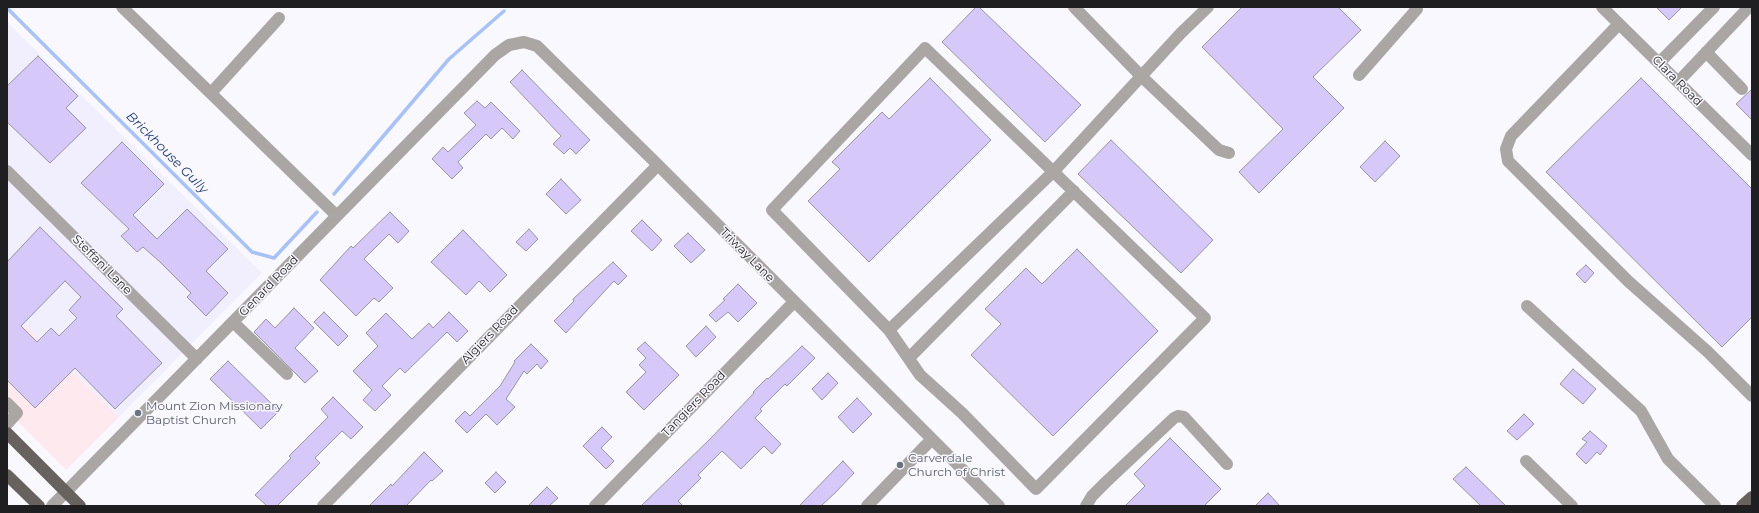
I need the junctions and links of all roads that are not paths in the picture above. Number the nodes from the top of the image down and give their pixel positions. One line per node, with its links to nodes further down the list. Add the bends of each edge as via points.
1 (122, 7): 17 (street)
2 (1074, 7): 14 (street)
3 (1208, 7): 14 (street)
4 (1416, 7): 13 (street, via 1417,9)
5 (1602, 7): 9 (street, Clara Road)
6 (1714, 7): 11 (street)
7 (1749, 7): 10 (street)
8 (279, 18): 17 (street)
9 (1619, 24): 11 (street, Clara Road); 32 (street, via 1511,136 1506,149 1508,161 1616,270 1708,352)
10 (1706, 52): 15 (street); 16 (street)
11 (1659, 63): 15 (street, Clara Road)
12 (485, 65): 20 (street, Triway Lane, via 509,45 524,42 537,46); 24 (street, Genard Road)
13 (1359, 74)
14 (1141, 76): 19 (street, via 1219,150); 22 (street)
15 (1678, 82): 18 (street, Clara Road)
16 (1742, 89)
17 (211, 93): 24 (street)
18 (1751, 151)
19 (1229, 153)
20 (658, 165): 25 (street, Triway Lane); 45 (street, Algiers Road)
21 (7, 170): 30 (street, Steffani Lane)
22 (1054, 171): 23 (street); 28 (street); 28 (street, via 925,48 772,210)
23 (1074, 191): 29 (street); 29 (street, via 1205,318 1178,346 1036,489 962,413 920,375)
24 (338, 216): 27 (street, Genard Road)
25 (794, 302): 36 (street, Triway Lane); 46 (street, Tangiers Road)
26 (1527, 306): 51 (street, via 1641,410 1668,459)
27 (234, 322): 30 (street, Genard Road); 31 (street)
28 (889, 330): 29 (street)
29 (909, 358)
30 (197, 359): 40 (street, Genard Road)
31 (286, 374)
32 (1752, 396)
33 (7, 403): 34 (street, via 17,413)
34 (7, 424)
35 (7, 433): 40 (main road)
36 (932, 439): 47 (street); 48 (street, Triway Lane)
37 (1526, 461): 50 (street)
38 (1227, 464): 49 (street, via 1184,417 1178,416 1105,483)
39 (7, 474): 42 (main road)
40 (66, 492): 43 (street, Genard Road); 44 (main road)
41 (1752, 497): 52 (main road)
42 (39, 506)
43 (52, 506)
44 (80, 506)
45 (323, 506)
46 (595, 506)
47 (867, 506)
48 (999, 506)
49 (1086, 506)
50 (1572, 506)
51 (1715, 506)
52 (1742, 506)

